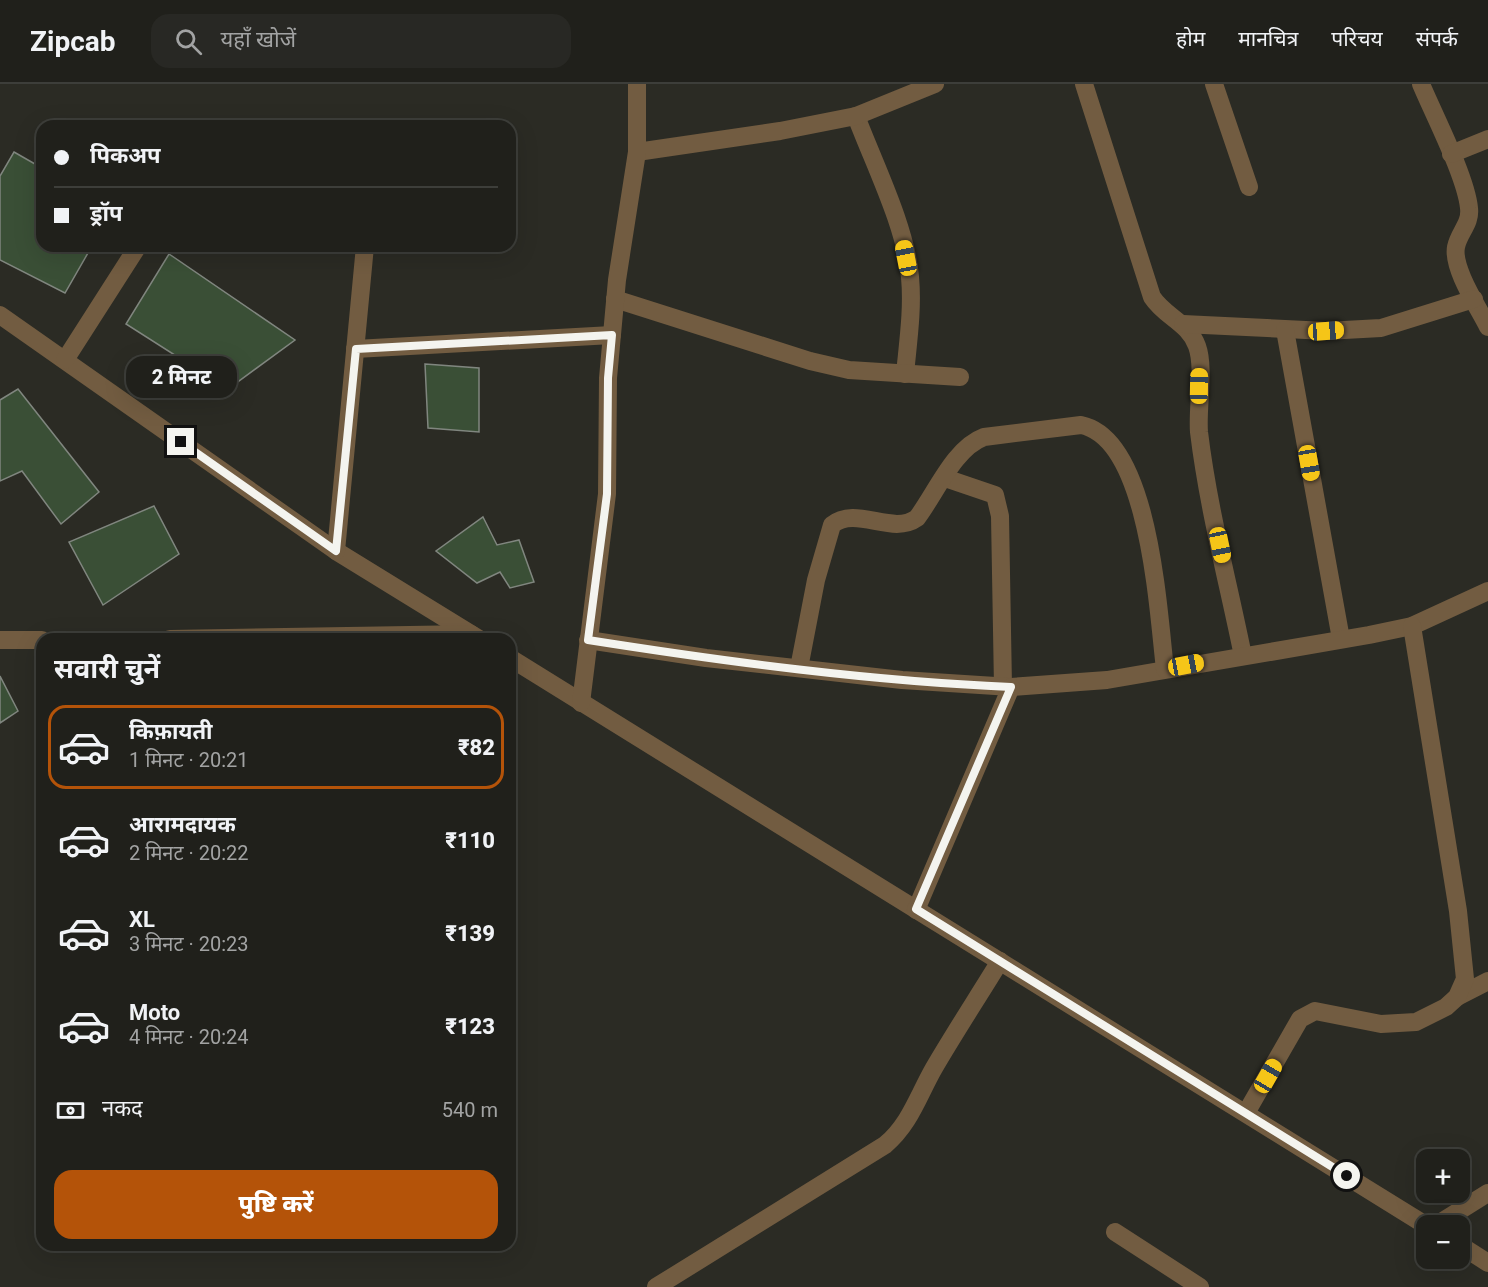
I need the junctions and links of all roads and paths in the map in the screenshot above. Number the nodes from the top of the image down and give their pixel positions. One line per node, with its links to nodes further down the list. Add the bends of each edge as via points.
1 (636, 84): 8 (street)
2 (935, 84): 6 (street)
3 (1084, 84): 16 (street, via 1152,297 1160,310)
4 (1214, 84): 10 (street)
5 (1421, 84): 9 (street)
6 (856, 116): 8 (street); 22 (street, via 903,240 910,276)
7 (1488, 140): 9 (street)
8 (637, 152): 13 (street)
9 (1451, 154): 14 (street, via 1469,207 1469,218 1456,244 1457,261)
10 (1249, 186)
11 (134, 252): 21 (street)
12 (364, 252): 20 (street)
13 (615, 299): 19 (street); 22 (street, via 810,362 849,370)
14 (1474, 299): 17 (street); 18 (street, via 1381,328)
15 (0, 315): 21 (street)
16 (1183, 324): 18 (street); 33 (street, via 1198,348 1199,429 1204,467)
17 (1488, 327)
18 (1286, 330): 29 (street)
19 (612, 335): 20 (street); 32 (street, via 607,494)
20 (356, 349): 25 (street)
21 (64, 360): 25 (street)
22 (905, 374): 23 (street)
23 (960, 377)
24 (945, 478): 35 (street, via 917,518 907,524 843,519 832,525 816,580); 36 (street, via 964,448 984,437 1081,425 1102,433 1139,499 1148,531); 37 (street, via 991,492 997,498)
25 (336, 551): 28 (street)
26 (1488, 591): 27 (street)
27 (1412, 626): 29 (street); 42 (street, via 1466,962 1466,979)
28 (470, 633)
29 (1341, 639): 33 (street)
30 (0, 640): 31 (street)
31 (36, 640)
32 (588, 640): 35 (street); 38 (street)
33 (1243, 656): 36 (street)
34 (516, 662): 38 (street)
35 (799, 668): 37 (street)
36 (1165, 669): 37 (street, via 1107,680)
37 (1007, 687): 39 (street)
38 (582, 703): 39 (street)
39 (916, 909): 40 (street)
40 (1000, 962): 43 (street); 51 (street, via 896,1135)
41 (1488, 981): 42 (street)
42 (1457, 997): 43 (street, via 1434,1015 1402,1024 1381,1024 1326,1011 1307,1013)
43 (1246, 1113): 46 (street)
44 (1488, 1193): 45 (street)
45 (1453, 1215)
46 (1416, 1219)
47 (1115, 1232): 50 (street)
48 (1470, 1251): 49 (street)
49 (1488, 1263)
50 (1194, 1286)
51 (656, 1287)

